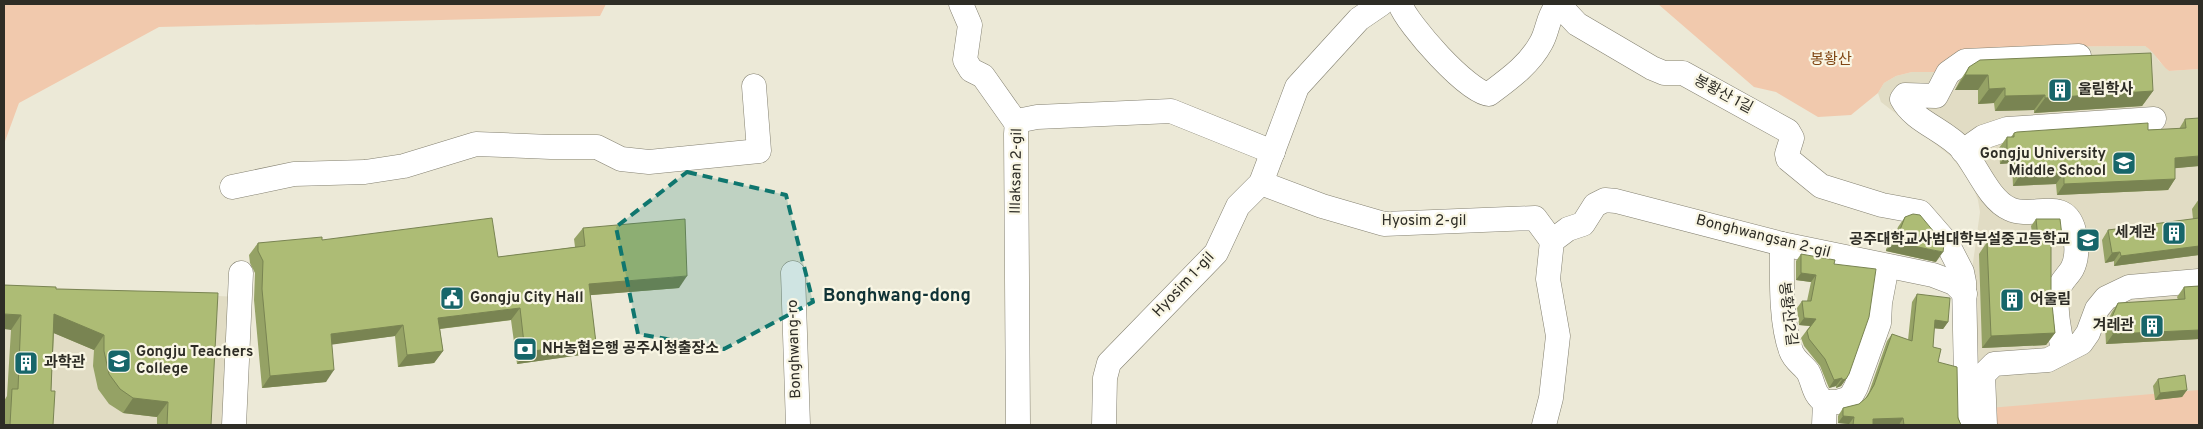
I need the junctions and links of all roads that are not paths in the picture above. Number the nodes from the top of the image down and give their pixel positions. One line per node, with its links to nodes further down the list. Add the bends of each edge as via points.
1 (961, 4): 7 (street, via 970,25 965,60 971,70 983,76)
2 (1381, 4): 9 (street, Hyosim 1-gil, via 1359,19 1297,87)
3 (1400, 4): 18 (street, 봉황산 1길, via 1434,51 1484,94 1489,94 1521,69 1540,44 1550,14 1556,7 1563,9 1577,24 1652,68 1664,73 1683,73 1788,131 1792,138 1788,160 1822,186 1882,205 1920,212 1957,260)
4 (2102, 55): 8 (street, via 1965,61 1948,73 1936,96 1905,95 1902,100 1907,109 1943,132)
5 (754, 86): 11 (street, via 758,151 649,162 621,159 597,147 476,144 404,166 365,172 294,174)
6 (2154, 119): 8 (street, via 2007,129 1984,137)
7 (1017, 124): 9 (street, Illaksan 2-gil, via 1017,121 1036,117 1171,111); 23 (street, Illaksan 2-gil)
8 (1963, 150): 19 (street, via 1988,189 2009,209 2030,212 2055,210 2065,214 2071,222 2076,258 2058,290)
9 (1273, 152): 10 (street, Hyosim 1-gil)
10 (1261, 183): 12 (street, Hyosim 2-gil, via 1322,206 1384,224 1536,218); 24 (street, Hyosim 1-gil, via 1238,206 1224,238 1206,264 1109,363 1105,378)
11 (232, 187)
12 (1552, 241): 13 (street, Bonghwangsan 2-gil, via 1568,229 1583,224 1594,205 1605,200); 25 (street, via 1548,280 1558,336 1551,398)
13 (1782, 244): 14 (street, Bonghwangsan 2-gil); 20 (street, 봉황산2길, via 1783,305 1789,344 1796,360 1808,372 1817,395)
14 (1887, 266): 18 (street, Bonghwangsan 2-gil, via 1954,283); 20 (street, via 1880,323 1856,388 1850,398)
15 (241, 273): 21 (street)
16 (793, 273): 22 (street, Bonghwang-ro)
17 (2199, 282): 19 (street, via 2129,287 2106,298 2097,309 2081,343)
18 (1964, 294): 27 (street)
19 (2063, 351): 28 (street, via 2048,360 1994,364 1988,369 1983,376)
20 (1825, 402): 26 (street)
21 (234, 425)
22 (798, 425)
23 (1018, 425)
24 (1104, 425)
25 (1544, 425)
26 (1824, 425)
27 (1967, 425)
28 (1985, 425)

